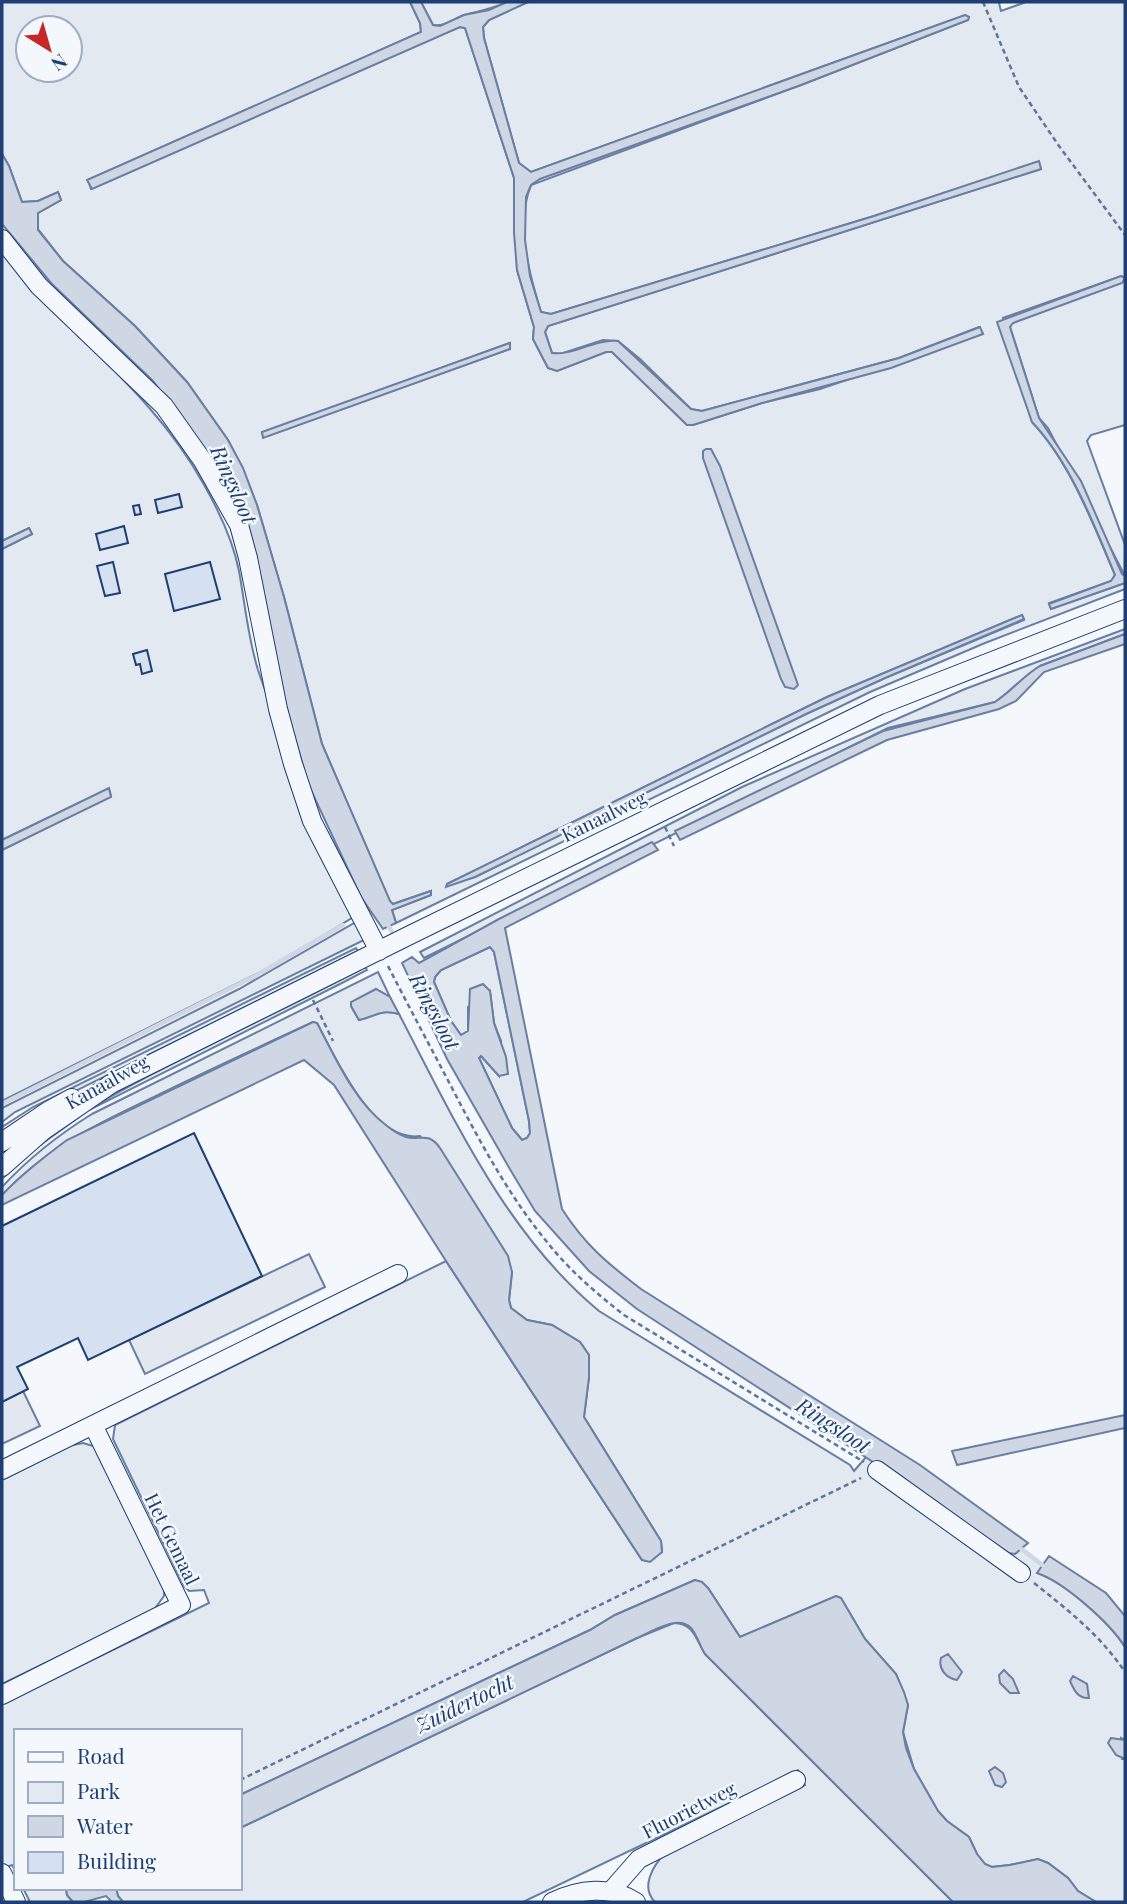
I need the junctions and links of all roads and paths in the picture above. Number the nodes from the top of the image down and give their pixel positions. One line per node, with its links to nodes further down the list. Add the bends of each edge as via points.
1 (983, 2): 2 (path, via 1019,87)
2 (1125, 235)
3 (2, 239): 5 (street, via 39,286 164,406 203,461 239,525 293,764 313,821)
4 (1125, 609): 5 (street, Kanaalweg, via 880,705 410,935)
5 (386, 956): 6 (street, Kanaalweg); 14 (path, via 481,1143 531,1221 572,1270 624,1315)
6 (307, 987): 7 (path); 8 (street, Kanaalweg)
7 (333, 1041)
8 (111, 1084): 9 (street, Kanaalweg, via 69,1099); 10 (street, Kanaalweg, via 44,1130)
9 (2, 1142)
10 (2, 1167)
11 (398, 1274): 12 (street)
12 (93, 1425): 13 (street); 17 (street, Het Gemaal, via 181,1605)
13 (2, 1470)
14 (877, 1470): 15 (street); 18 (path)
15 (1021, 1573): 16 (path, via 1077,1617)
16 (1125, 1672)
17 (2, 1695)
18 (242, 1779)
19 (796, 1780): 21 (street, Fluorietweg, via 639,1859)
20 (2, 1873): 22 (street)
21 (611, 1891): 23 (street, via 570,1893); 24 (street)
22 (16, 1902)
23 (552, 1902)
24 (636, 1902)

